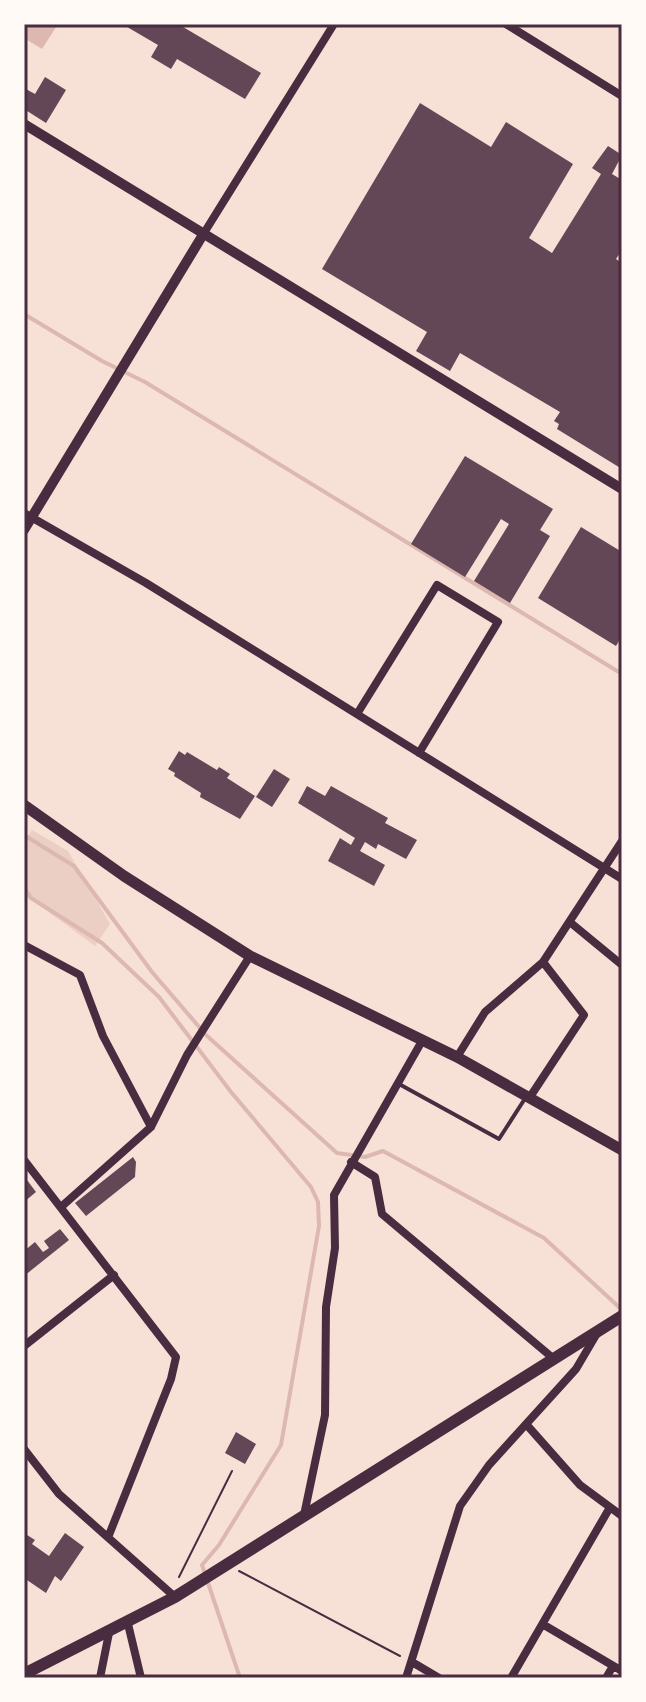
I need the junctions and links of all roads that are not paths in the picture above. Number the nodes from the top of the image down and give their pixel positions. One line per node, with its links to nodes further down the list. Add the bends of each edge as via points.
1 (334, 24): 5 (street)
2 (506, 24): 3 (street)
3 (622, 96)
4 (24, 124): 5 (street)
5 (204, 233): 6 (street); 7 (street)
6 (622, 489)
7 (28, 516): 8 (street); 9 (street)
8 (24, 530)
9 (357, 714): 10 (street); 10 (street, via 437,585 498,622)
10 (419, 753): 13 (street)
11 (24, 805): 17 (main road)
12 (622, 841): 13 (street)
13 (605, 869): 14 (street); 15 (street)
14 (622, 879)
15 (571, 923): 18 (street); 19 (street)
16 (24, 945): 24 (street, via 80,975 103,1036)
17 (250, 956): 20 (main road); 24 (street, via 187,1055)
18 (543, 962): 21 (street, via 485,1012); 23 (street, via 584,1015)
19 (622, 965)
20 (422, 1041): 21 (main road); 22 (street)
21 (457, 1057): 23 (main road)
22 (397, 1083): 23 (lane, via 499,1139); 27 (street)
23 (528, 1096): 25 (main road)
24 (151, 1127): 28 (street)
25 (622, 1150)
26 (24, 1160): 28 (street)
27 (351, 1162): 33 (street, via 375,1177 382,1214); 37 (street, via 334,1195 325,1415)
28 (61, 1207): 29 (street)
29 (114, 1275): 32 (street); 39 (street, via 176,1357)
30 (622, 1316): 31 (main road)
31 (599, 1330): 33 (main road); 34 (street, via 576,1369)
32 (24, 1346)
33 (554, 1359): 37 (main road)
34 (526, 1424): 36 (street); 44 (street, via 460,1506)
35 (24, 1449): 39 (street, via 59,1494)
36 (609, 1509): 38 (street); 42 (street)
37 (304, 1515): 40 (main road)
38 (622, 1516)
39 (109, 1535): 40 (street)
40 (173, 1595): 41 (main road)
41 (128, 1624): 43 (main road); 49 (street)
42 (544, 1625): 45 (street); 52 (street)
43 (109, 1633): 47 (main road); 48 (street)
44 (412, 1662): 50 (street); 51 (street)
45 (613, 1666): 46 (street); 53 (street)
46 (622, 1671)
47 (24, 1674)
48 (100, 1678)
49 (141, 1678)
50 (406, 1678)
51 (439, 1678)
52 (511, 1678)
53 (606, 1678)

